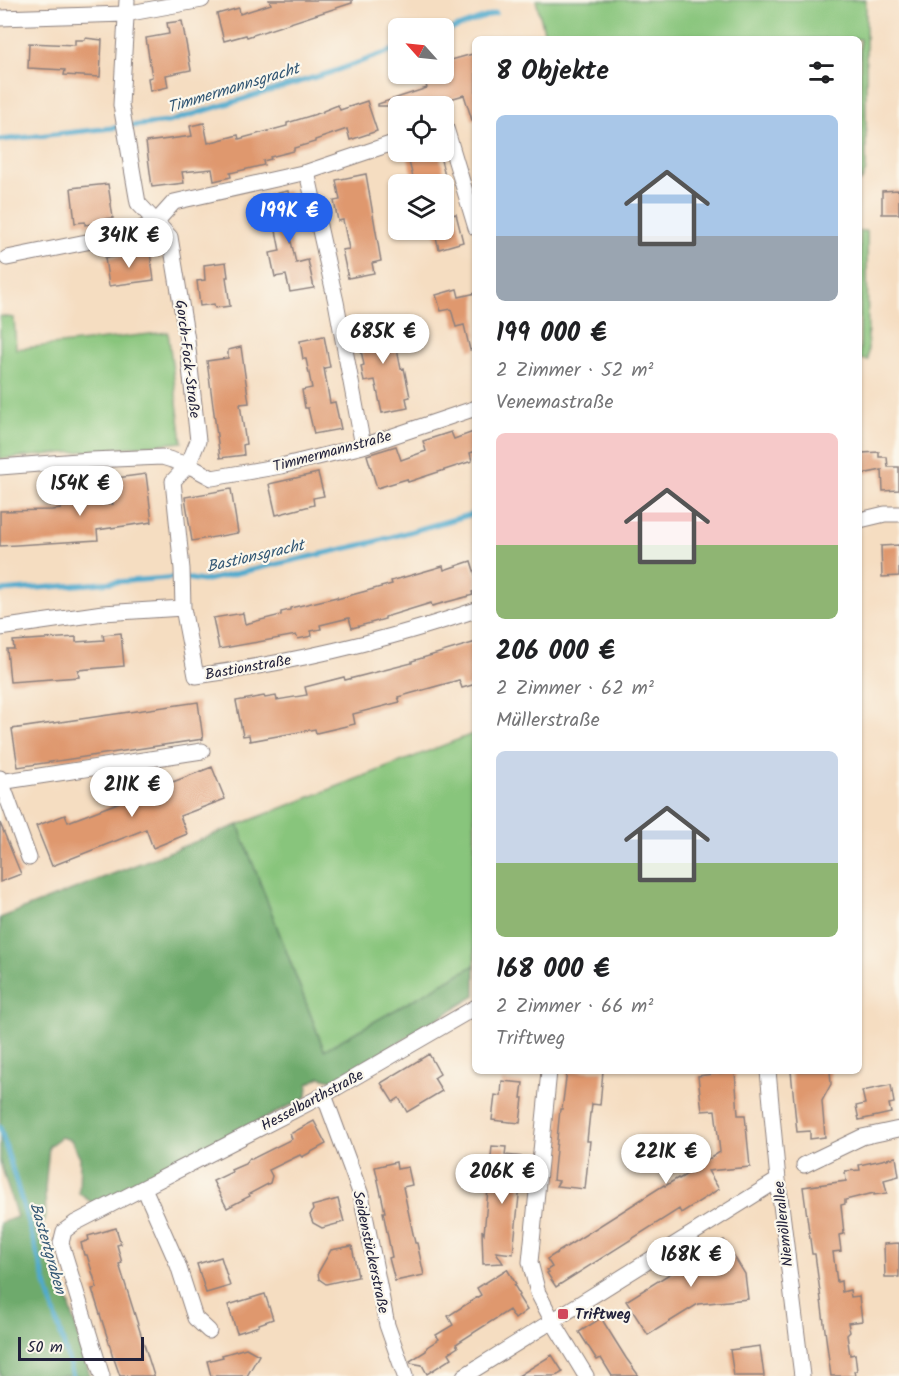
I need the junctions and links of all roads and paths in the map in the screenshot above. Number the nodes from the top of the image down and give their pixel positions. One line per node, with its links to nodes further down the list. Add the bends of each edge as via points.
1 (202, 0): 2 (street)
2 (126, 7): 3 (street); 8 (street, Gorch-Fock-Straße, via 121,105 138,203)
3 (0, 18)
4 (388, 145): 6 (street)
5 (454, 152): 7 (street)
6 (307, 172): 8 (street, via 174,202); 11 (street)
7 (472, 214)
8 (156, 222): 9 (street, via 131,233); 12 (street, Gorch-Fock-Straße, via 170,237 187,339 198,441)
9 (7, 258)
10 (472, 409): 11 (street, Timmermannstraße)
11 (363, 446): 12 (street, Timmermannstraße, via 212,478)
12 (188, 465): 13 (street, via 162,458); 16 (street, Gorch-Fock-Straße, via 173,481)
13 (0, 467)
14 (899, 514): 15 (street)
15 (862, 520)
16 (183, 608): 17 (street, Bastionstraße, via 195,676 343,649); 18 (street, via 103,613)
17 (472, 611)
18 (0, 628)
19 (202, 750): 20 (street)
20 (0, 780): 21 (street)
21 (29, 858)
22 (472, 1009): 25 (street, Hesselbarthstraße)
23 (549, 1074): 30 (street, via 530,1262 538,1293)
24 (768, 1074): 28 (street, Niemöllerallee)
25 (324, 1095): 29 (street, Hesselbarthstraße); 33 (street, Seidenstückerstraße, via 361,1195 387,1325)
26 (899, 1129): 27 (street, via 862,1137)
27 (804, 1164)
28 (778, 1180): 30 (street); 36 (street, Niemöllerallee)
29 (144, 1188): 31 (street, via 178,1265 195,1318); 32 (street, Hesselbarthstraße, via 75,1223 64,1231 61,1243)
30 (552, 1320): 34 (street); 35 (street)
31 (209, 1331)
32 (102, 1376)
33 (405, 1376)
34 (464, 1376)
35 (586, 1376)
36 (802, 1376)

